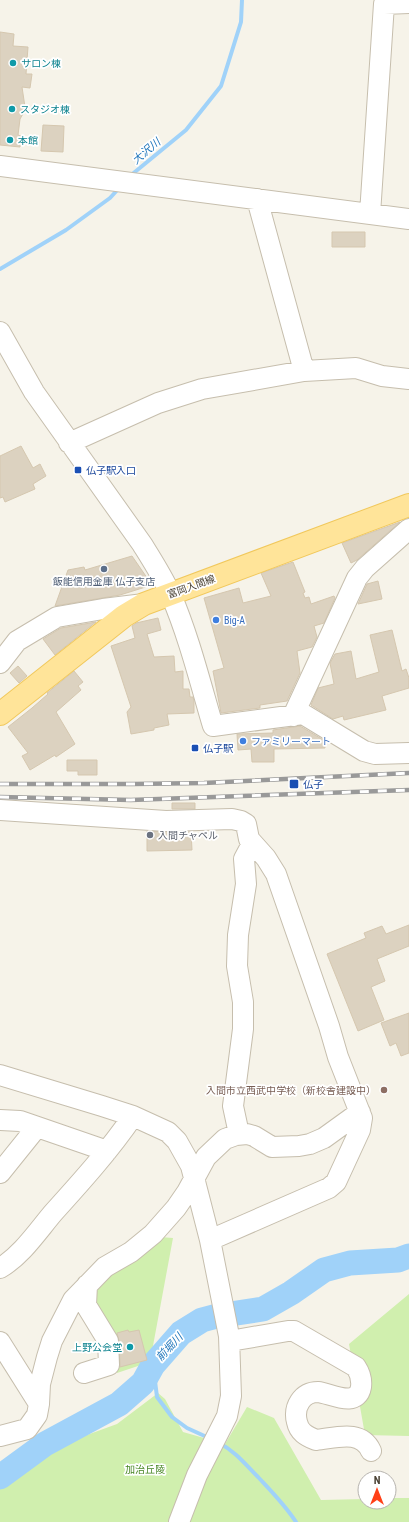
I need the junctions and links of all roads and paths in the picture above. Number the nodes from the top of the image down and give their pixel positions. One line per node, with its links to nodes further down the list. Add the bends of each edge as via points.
1 (409, 3): 4 (street, via 384,4)
2 (0, 166): 3 (street)
3 (257, 199): 4 (street); 7 (street)
4 (370, 214): 5 (street)
5 (409, 219)
6 (0, 332): 9 (street, via 34,392)
7 (304, 371): 8 (street, via 356,368 382,376); 9 (street, via 202,389 158,403)
8 (409, 379)
9 (69, 443): 12 (street, via 142,544)
10 (409, 505): 12 (main road, 富岡入間線)
11 (409, 529): 16 (street, via 357,578)
12 (170, 594): 13 (main road, 富岡入間線); 16 (street, via 213,726)
13 (144, 604): 14 (street, via 57,618 17,641); 15 (main road, 富岡入間線, via 124,616)
14 (0, 663)
15 (0, 714)
16 (293, 716): 17 (street, via 304,714 364,751 375,754)
17 (409, 753)
18 (0, 810): 19 (street, via 166,821 232,819 246,824)
19 (252, 844): 21 (street, via 266,858 276,874 338,1057); 25 (street, via 244,859 246,884 238,935 237,966 243,1002 243,1029 233,1106)
20 (0, 1074): 22 (street)
21 (360, 1112): 25 (street, via 324,1138 299,1146 272,1147 254,1136); 29 (street, via 360,1130 336,1182 329,1188)
22 (133, 1116): 26 (street); 28 (street, via 168,1132 183,1150)
23 (0, 1120): 24 (street, via 20,1121)
24 (38, 1127): 26 (street); 27 (street)
25 (239, 1134): 28 (street, via 224,1139 206,1157)
26 (106, 1152): 30 (street, via 32,1238 9,1263)
27 (0, 1173)
28 (194, 1176): 29 (street); 31 (street, via 176,1208 153,1234 131,1252 105,1267)
29 (210, 1240): 32 (street)
30 (0, 1268)
31 (87, 1285): 34 (street, via 86,1305 108,1341 109,1365); 35 (street, via 73,1300 52,1341 40,1384)
32 (230, 1339): 37 (street, via 294,1331 356,1367 361,1376 359,1393 354,1397 341,1399 318,1392 308,1394 298,1403 296,1416 300,1430 316,1440 360,1438); 38 (street, via 231,1396 227,1416 197,1475)
33 (0, 1342): 35 (street)
34 (84, 1373)
35 (39, 1404): 36 (street, via 37,1415 26,1429)
36 (0, 1436)
37 (371, 1451)
38 (179, 1522)

